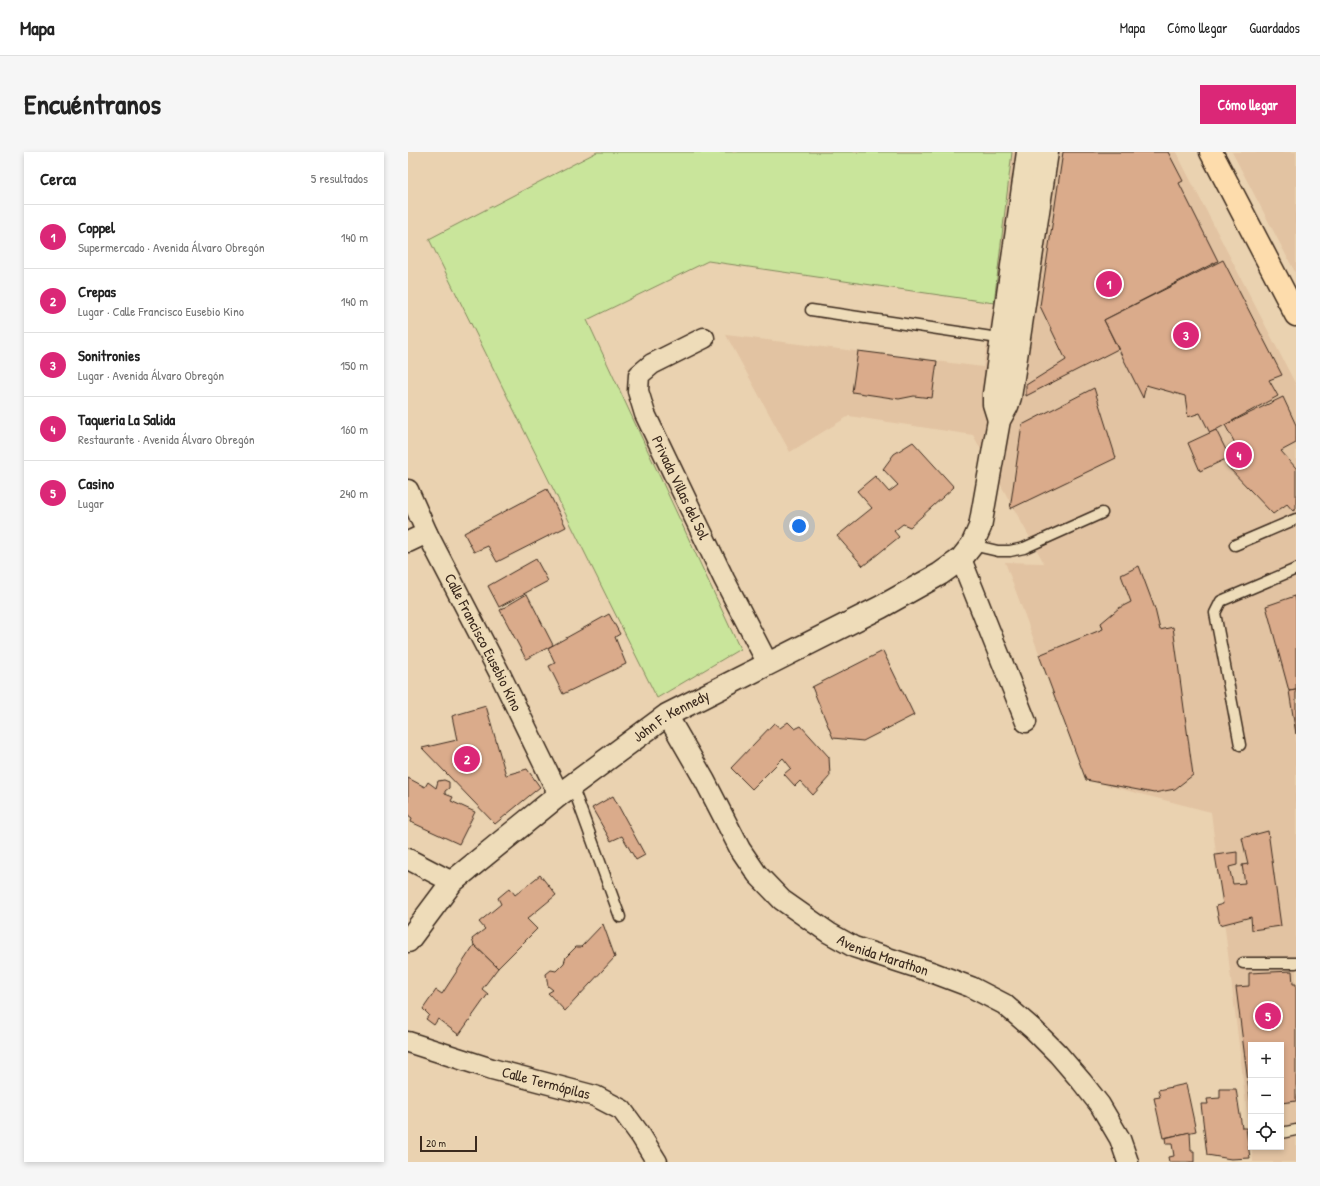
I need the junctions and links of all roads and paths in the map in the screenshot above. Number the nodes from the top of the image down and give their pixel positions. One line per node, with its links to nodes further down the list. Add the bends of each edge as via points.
1 (1028, 152): 7 (street)
2 (1048, 152): 7 (street)
3 (1211, 152): 5 (highway)
4 (811, 310): 7 (lane)
5 (1295, 311)
6 (704, 338): 16 (street, Privada Villas del Sol, via 652,364 639,375 638,391 645,414)
7 (1010, 340): 14 (street, via 994,394 999,420 983,514 980,528)
8 (408, 490): 11 (street, Calle Francisco Eusebio Kino)
9 (1102, 513): 14 (lane, via 1024,548 998,552)
10 (1296, 519): 13 (lane)
11 (427, 533): 12 (street); 20 (street, Calle Francisco Eusebio Kino, via 499,672)
12 (408, 542)
13 (1235, 545)
14 (967, 552): 16 (street, John F. Kennedy, via 940,574); 18 (street)
15 (1296, 569): 19 (lane, via 1221,601 1215,613)
16 (768, 664): 17 (street, John F. Kennedy)
17 (667, 715): 20 (street, John F. Kennedy); 31 (street, Avenida Marathon, via 744,855 757,874 782,900 854,947 971,987 1004,1004 1058,1054 1082,1082 1100,1105 1120,1139)
18 (1026, 722)
19 (1240, 745)
20 (565, 790): 22 (street, John F. Kennedy); 23 (lane)
21 (408, 859): 22 (street)
22 (452, 882): 24 (street, John F. Kennedy)
23 (620, 916)
24 (408, 941)
25 (1243, 963): 26 (lane)
26 (1296, 963)
27 (408, 1042): 30 (street, Calle Termópilas, via 492,1069 595,1096 622,1110)
28 (1296, 1130): 29 (lane)
29 (1284, 1132)
30 (657, 1162)
31 (1128, 1162)

